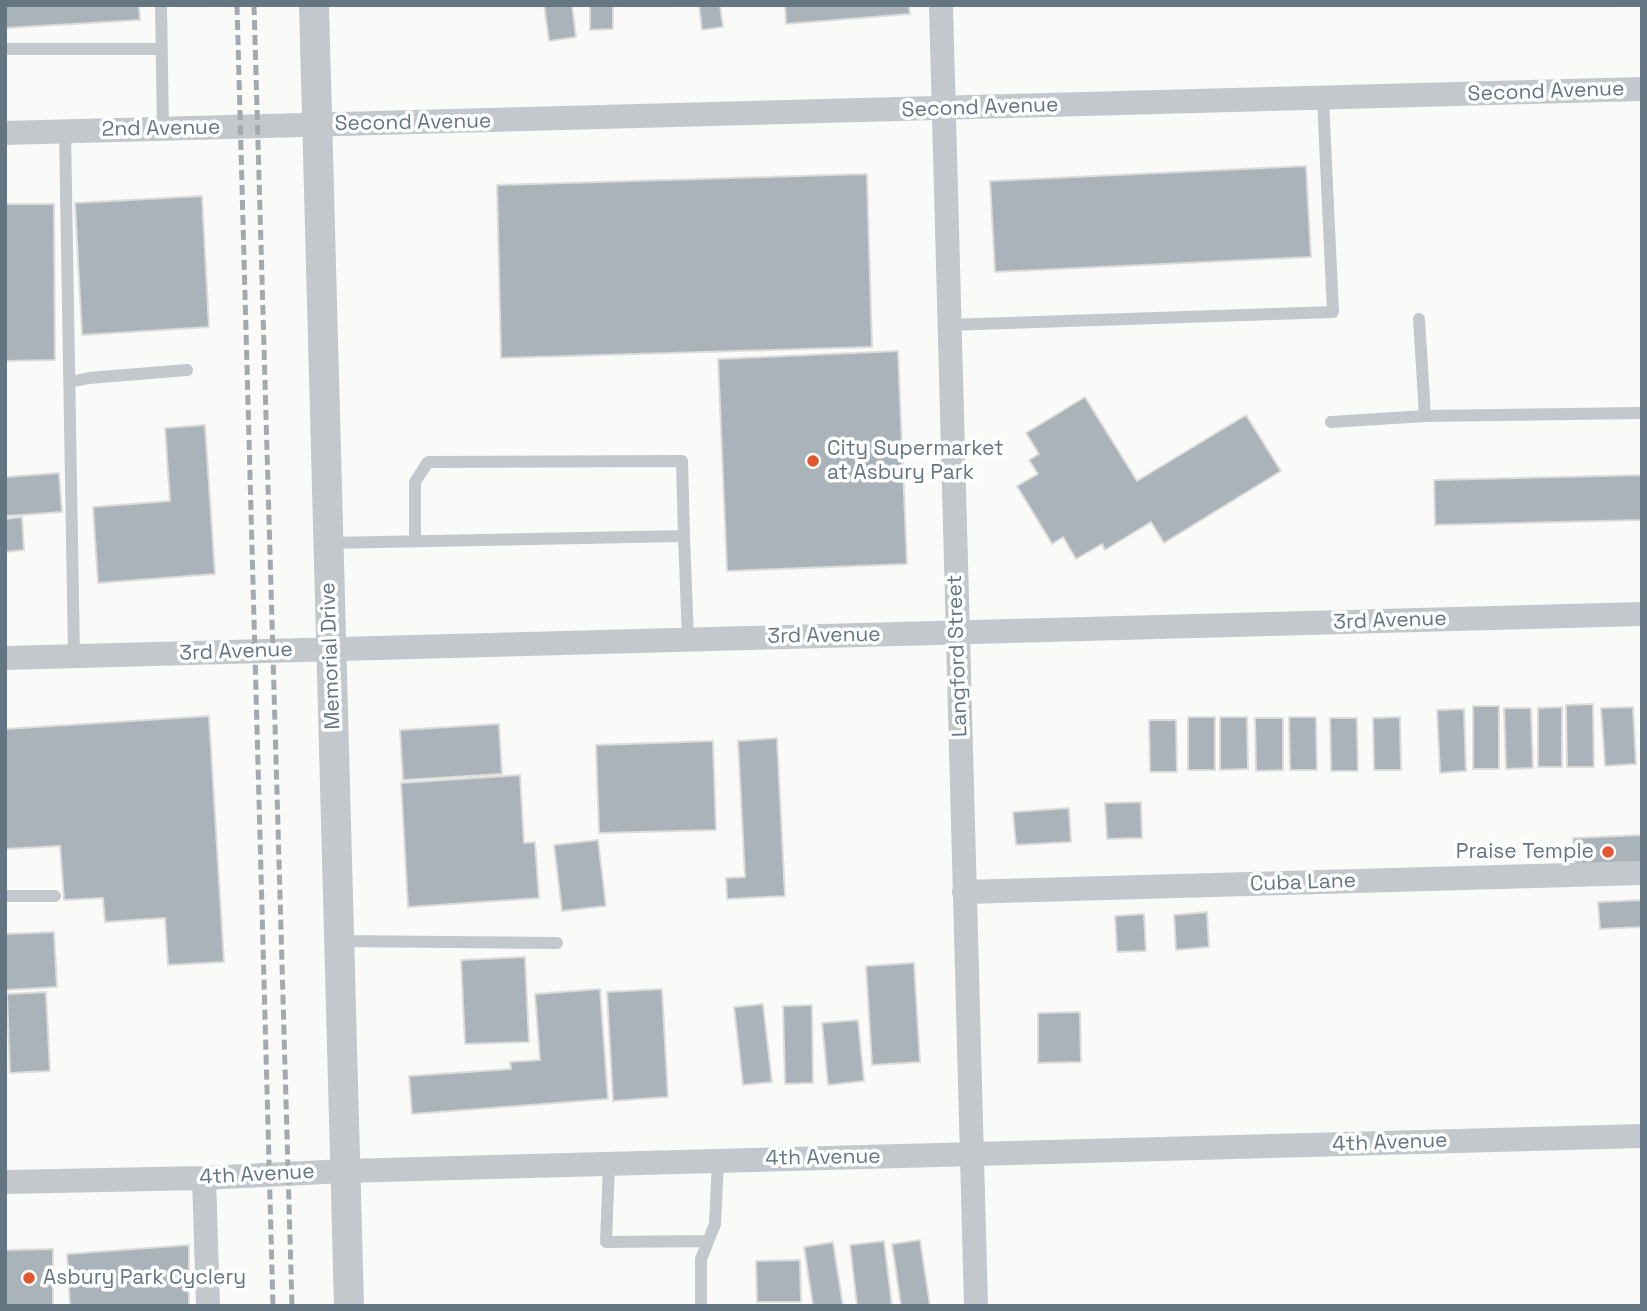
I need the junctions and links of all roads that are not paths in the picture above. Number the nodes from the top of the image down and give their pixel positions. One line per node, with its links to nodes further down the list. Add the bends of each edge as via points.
1 (161, 5): 5 (lane)
2 (314, 5): 9 (street, Memorial Drive)
3 (941, 5): 8 (street, Langford Street)
4 (5, 49): 5 (lane)
5 (162, 49): 10 (lane)
6 (1642, 89): 7 (street, Second Avenue)
7 (1323, 99): 8 (street, Second Avenue); 14 (lane, via 1333,312)
8 (944, 109): 9 (street, Second Avenue); 14 (street, Langford Street)
9 (317, 125): 10 (street, 2nd Avenue); 22 (street, Memorial Drive)
10 (163, 129): 11 (street, 2nd Avenue)
11 (65, 131): 12 (street, 2nd Avenue); 16 (lane)
12 (5, 133)
13 (1419, 319): 18 (lane)
14 (949, 326): 24 (street, Langford Street)
15 (187, 370): 16 (lane)
16 (70, 382): 27 (lane)
17 (1642, 413): 18 (lane)
18 (1425, 416): 19 (lane)
19 (1331, 422)
20 (684, 536): 21 (lane); 21 (lane, via 682,461 428,462 415,482); 25 (lane)
21 (415, 541): 22 (lane)
22 (328, 543): 26 (street, Memorial Drive)
23 (1642, 614): 24 (street, 3rd Avenue)
24 (957, 633): 25 (street, 3rd Avenue); 30 (street, Langford Street)
25 (688, 639): 26 (street, 3rd Avenue)
26 (331, 648): 27 (street, 3rd Avenue); 33 (street, Memorial Drive)
27 (74, 656): 28 (street, 3rd Avenue)
28 (5, 658)
29 (1642, 873): 30 (street, Cuba Lane)
30 (964, 892): 36 (street, Langford Street)
31 (5, 896): 32 (lane)
32 (55, 896)
33 (339, 941): 34 (lane); 39 (street, Memorial Drive)
34 (557, 943)
35 (1642, 1136): 36 (street, 4th Avenue)
36 (972, 1155): 37 (street, 4th Avenue); 46 (street, Langford Street)
37 (718, 1161): 38 (street, 4th Avenue); 42 (lane, via 715,1224)
38 (609, 1164): 39 (street, 4th Avenue); 42 (lane, via 606,1242)
39 (345, 1171): 40 (street, 4th Avenue); 44 (street, Memorial Drive)
40 (204, 1178): 41 (street, 4th Avenue); 43 (street)
41 (5, 1182)
42 (708, 1241): 45 (lane, via 701,1259)
43 (208, 1306)
44 (349, 1306)
45 (701, 1306)
46 (976, 1306)

